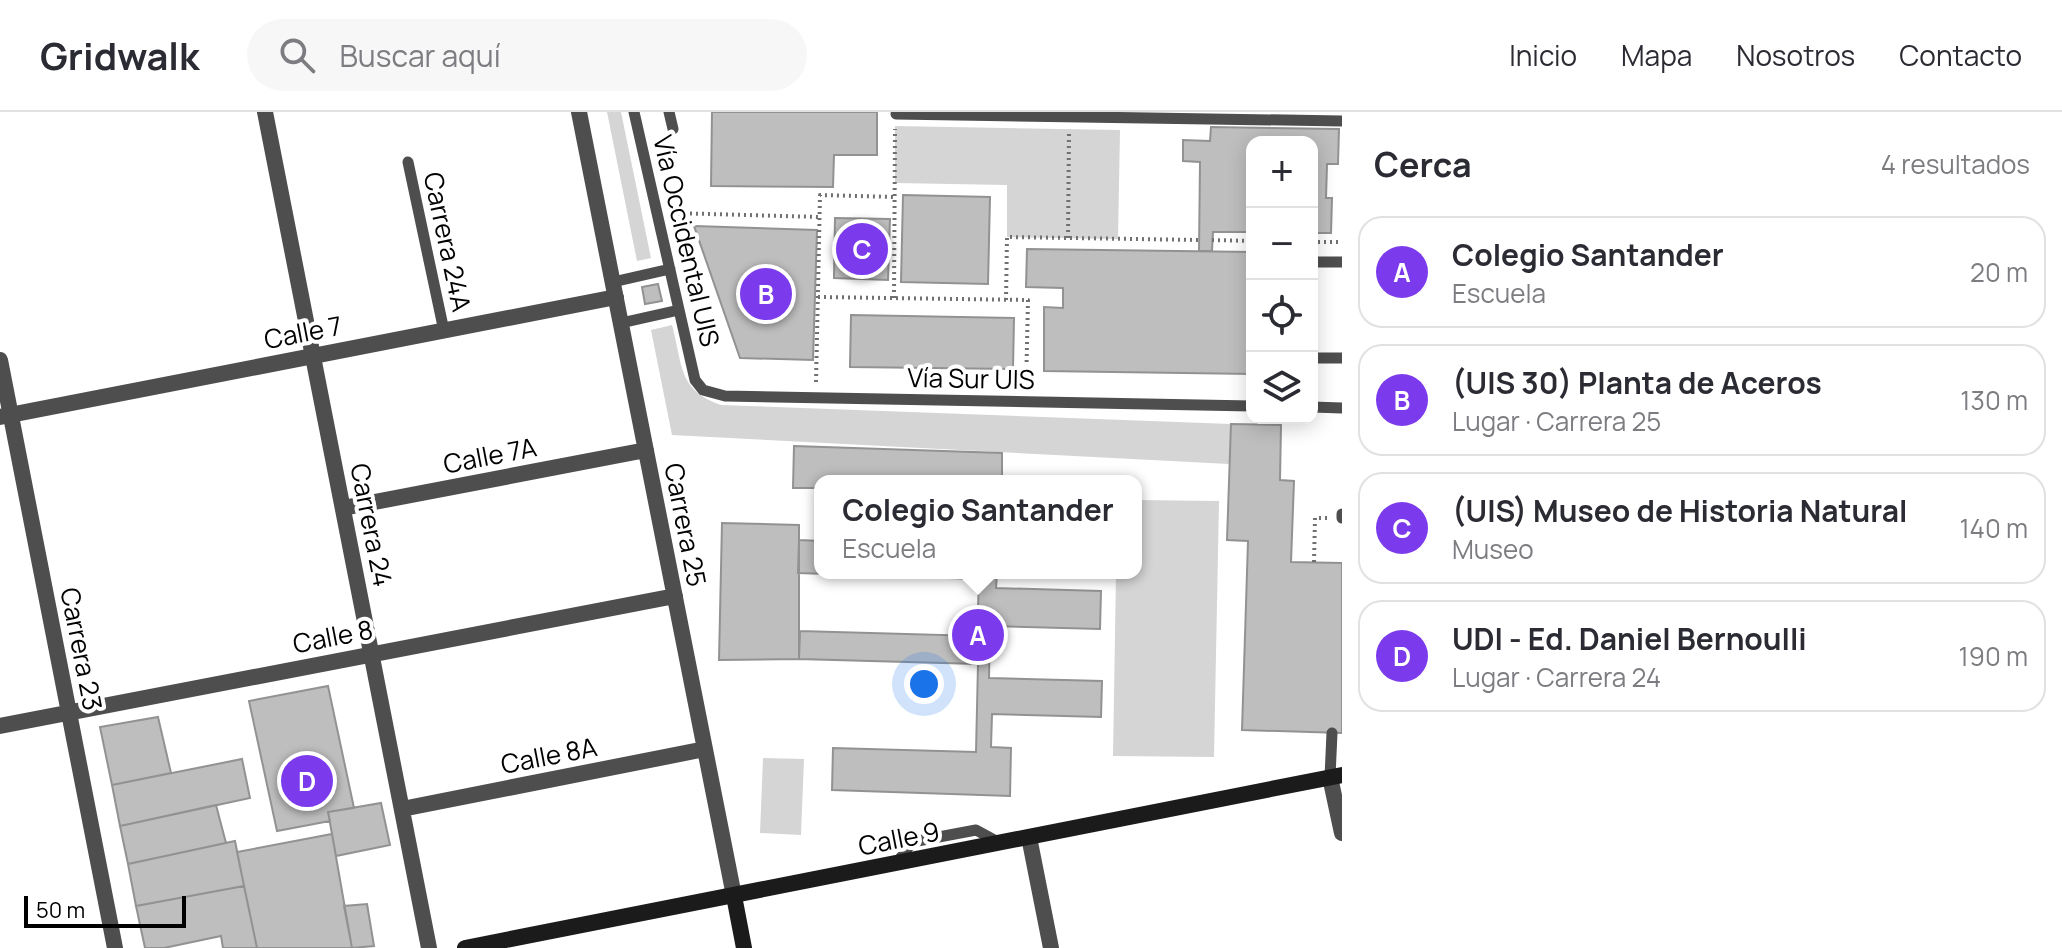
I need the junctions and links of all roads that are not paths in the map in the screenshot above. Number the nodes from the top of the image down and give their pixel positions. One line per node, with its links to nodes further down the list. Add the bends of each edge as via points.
1 (265, 112): 18 (street, Carrera 24)
2 (579, 112): 14 (street, Carrera 25)
3 (634, 112): 12 (lane, Vía Occidental UIS)
4 (669, 112): 9 (lane)
5 (896, 114): 6 (lane)
6 (1070, 114): 7 (lane)
7 (1323, 116): 8 (lane)
8 (1342, 121)
9 (673, 129)
10 (408, 162): 17 (lane, Carrera 24A)
11 (1342, 262): 13 (lane, via 1312,262)
12 (670, 269): 14 (lane); 15 (lane, Vía Occidental UIS)
13 (1312, 280)
14 (614, 289): 16 (street, Carrera 25); 17 (street, Calle 7)
15 (679, 310): 16 (lane); 22 (lane, Vía Occidental UIS)
16 (621, 323): 27 (street, Carrera 25)
17 (444, 331): 18 (street, Calle 7)
18 (313, 356): 26 (street, Calle 7); 28 (street, Carrera 24)
19 (1318, 358): 20 (lane)
20 (1342, 358)
21 (0, 360): 26 (street, Carrera 23)
22 (695, 380): 23 (lane, Vía Sur UIS, via 712,394)
23 (1246, 406)
24 (1318, 407): 25 (lane)
25 (1342, 408)
26 (5, 416): 31 (street, Carrera 23)
27 (646, 450): 28 (street, Calle 7A); 29 (street, Carrera 25)
28 (343, 508): 30 (street, Carrera 24)
29 (675, 596): 30 (street, Calle 8); 34 (street, Carrera 25)
30 (371, 654): 31 (street, Calle 8); 36 (street, Carrera 24)
31 (69, 713): 32 (street, Calle 8); 40 (street, Carrera 23)
32 (0, 726)
33 (1332, 733): 35 (lane)
34 (705, 749): 36 (street, Calle 8A); 39 (street, Carrera 25)
35 (1336, 776): 37 (street); 38 (street, Calle 9)
36 (402, 809): 41 (street, Carrera 24)
37 (1342, 833)
38 (1029, 837): 39 (street, Calle 9); 44 (street)
39 (734, 896): 42 (street, Calle 9); 43 (street, Carrera 25)
40 (115, 948)
41 (429, 948)
42 (465, 948)
43 (744, 948)
44 (1051, 948)

